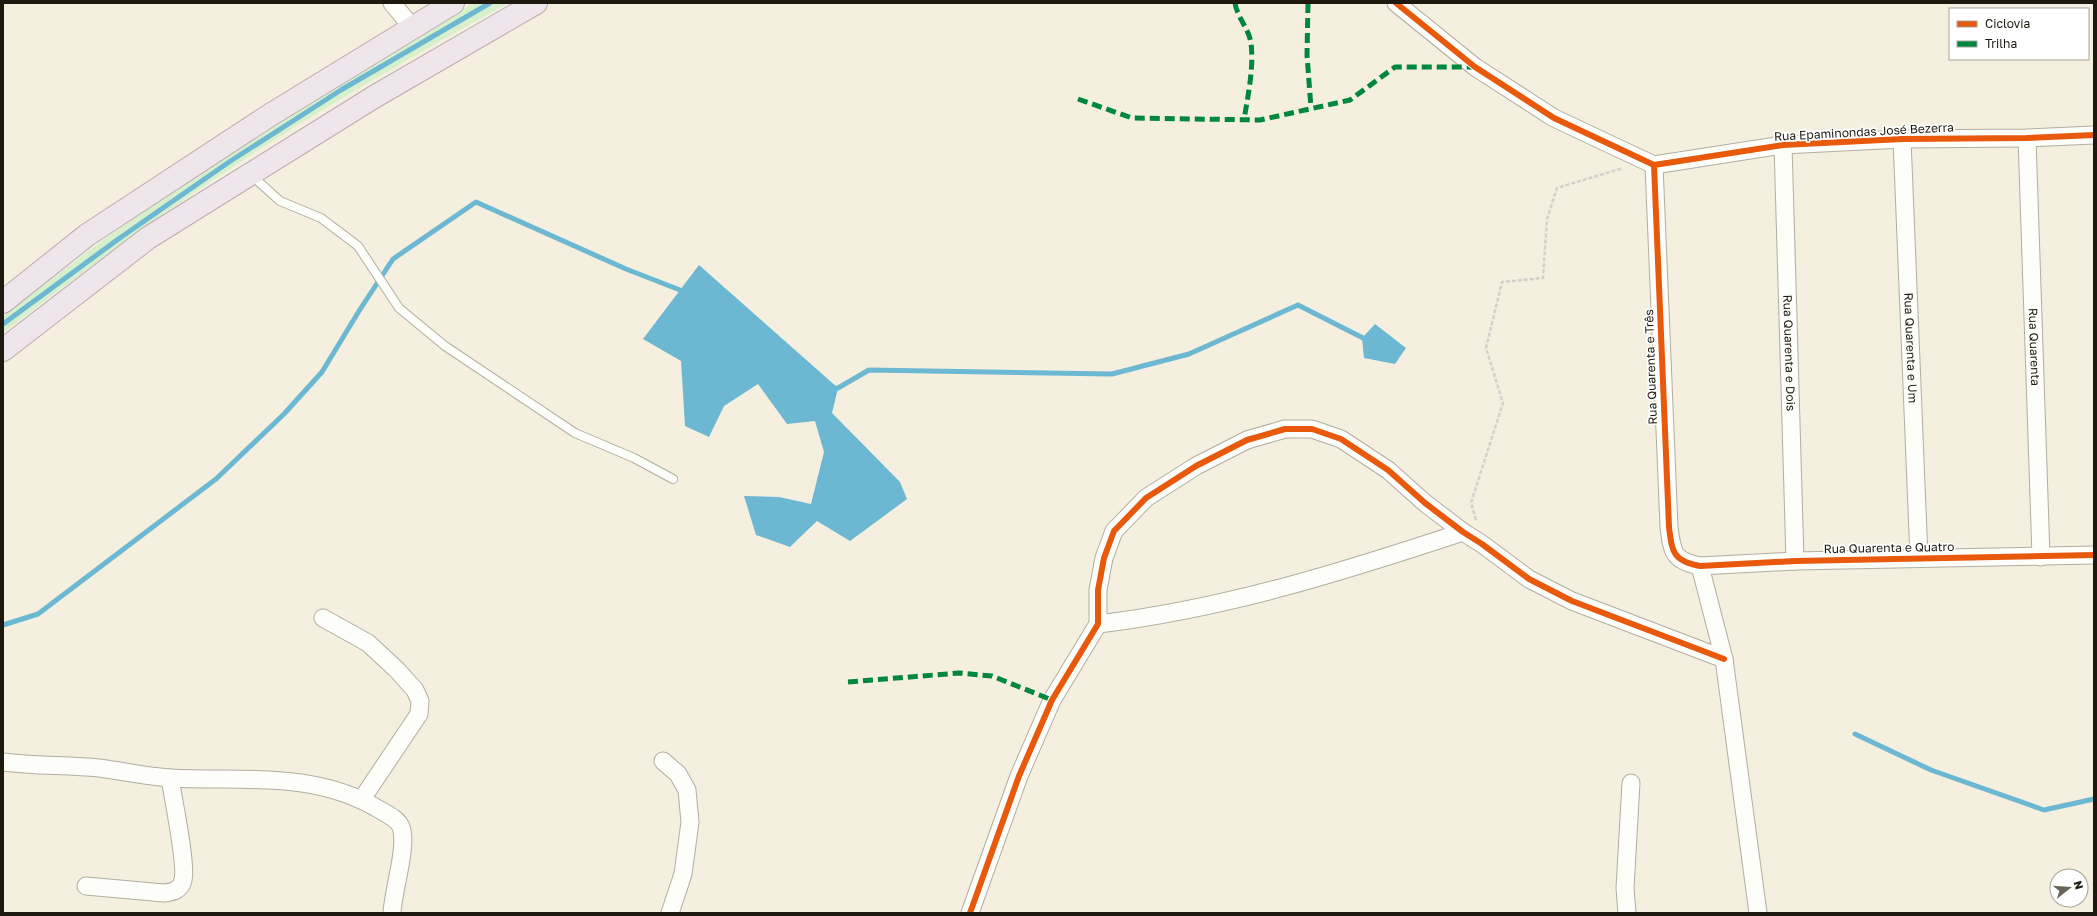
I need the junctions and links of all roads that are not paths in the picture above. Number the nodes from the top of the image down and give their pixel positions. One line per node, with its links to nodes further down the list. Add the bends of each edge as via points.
1 (392, 3): 5 (street)
2 (453, 3): 5 (highway)
3 (536, 3): 12 (highway, via 374,97)
4 (1396, 3): 11 (street, via 1475,67 1554,118)
5 (412, 27): 6 (highway)
6 (270, 115): 13 (highway, via 212,137 148,177); 14 (highway, via 87,235)
7 (2094, 134): 8 (street, Rua Epaminondas José Bezerra)
8 (2027, 138): 9 (street, Rua Epaminondas José Bezerra); 19 (street, Rua Quarenta)
9 (1902, 139): 10 (street, Rua Epaminondas José Bezerra); 20 (street, Rua Quarenta e Um)
10 (1783, 145): 11 (street, Rua Epaminondas José Bezerra); 21 (street, Rua Quarenta e Dois)
11 (1654, 165): 22 (street, Rua Quarenta e Três, via 1669,527 1676,556)
12 (250, 174): 15 (highway, via 148,238); 16 (lane, via 280,202 321,218 358,246 399,308 445,346 575,433 634,458)
13 (3, 284)
14 (3, 302)
15 (3, 350)
16 (673, 479)
17 (1463, 532): 24 (street, via 1330,575 1263,592 1147,618); 24 (street, via 1388,470 1341,440 1312,429 1285,429 1247,440 1196,466 1146,498 1114,531 1104,558 1098,590); 25 (street, via 1529,579 1572,601)
18 (2094, 555): 19 (street, Rua Quarenta e Quatro)
19 (2041, 557): 20 (street, Rua Quarenta e Quatro)
20 (1919, 558): 21 (street, Rua Quarenta e Quatro)
21 (1795, 561): 22 (street, Rua Quarenta e Quatro)
22 (1693, 565): 25 (street)
23 (323, 618): 30 (street, via 368,643 415,690 420,701 419,714)
24 (1098, 624): 34 (street, via 1052,700 1019,776)
25 (1724, 659): 36 (street)
26 (663, 761): 33 (street, via 678,774 687,790 690,822 683,874)
27 (3, 762): 28 (street, via 98,768)
28 (170, 778): 30 (street, via 272,779 311,784); 31 (street, via 184,879 180,887 173,892 164,893)
29 (1631, 783): 35 (street, via 1624,888)
30 (362, 799): 32 (street, via 400,825 403,840)
31 (86, 886)
32 (392, 913)
33 (670, 913)
34 (970, 913)
35 (1627, 913)
36 (1758, 913)

